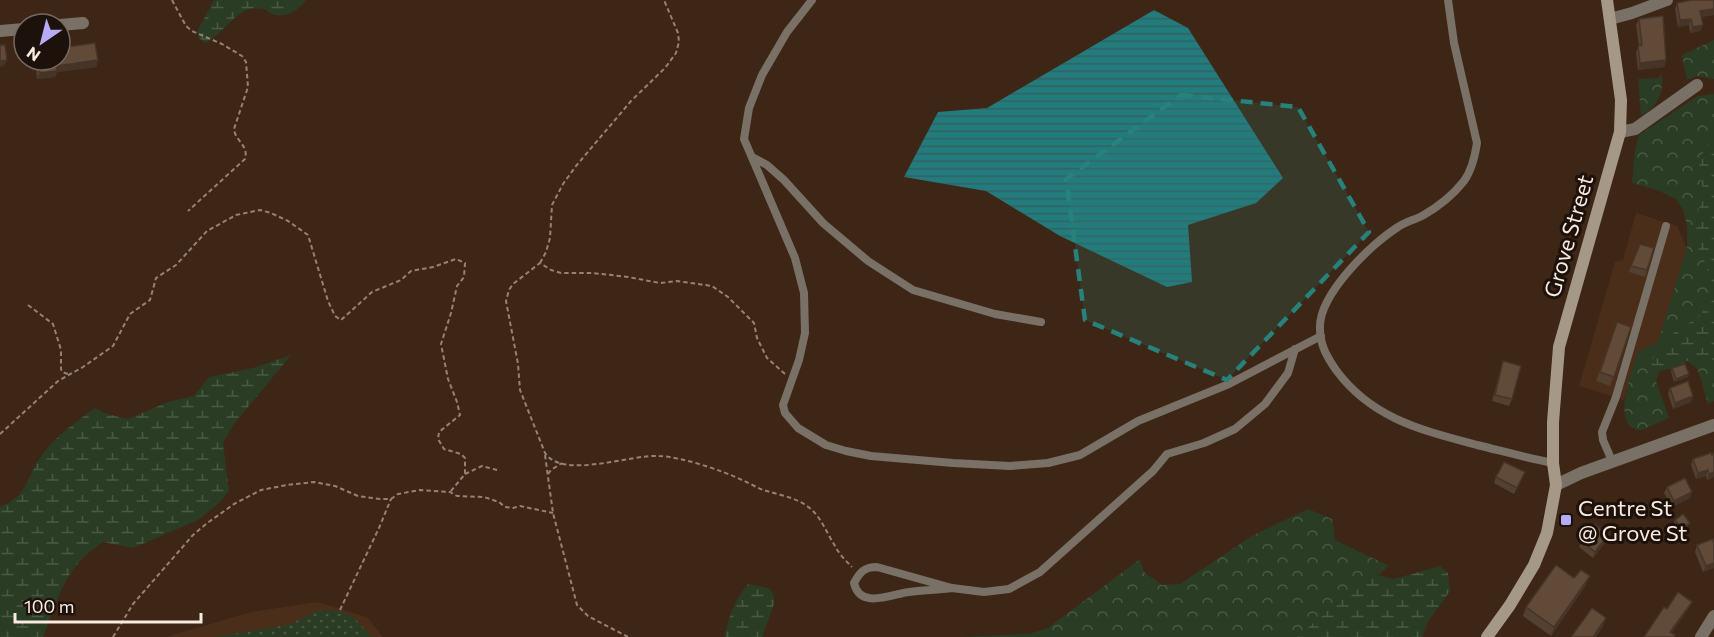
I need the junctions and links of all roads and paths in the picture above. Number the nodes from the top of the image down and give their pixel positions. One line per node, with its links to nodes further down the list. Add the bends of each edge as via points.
1 (172, 0): 13 (path, via 186,26 242,56 248,70 246,94 234,129 244,145 245,159)
2 (664, 0): 15 (path, via 678,33 676,53 563,184 552,205 550,238)
3 (813, 0): 12 (lane, via 782,41 749,108 744,139)
4 (1448, 0): 18 (lane, via 1477,143 1474,159 1466,179 1447,199 1400,225 1353,264 1324,308)
5 (1606, 0): 7 (main road, Grove Street)
6 (1667, 0): 7 (street)
7 (1610, 19): 11 (main road, Grove Street, via 1621,100)
8 (83, 23): 9 (street)
9 (72, 24)
10 (1697, 85): 11 (street, via 1635,129)
11 (1620, 132): 27 (main road, Grove Street, via 1559,347)
12 (752, 157): 17 (lane, via 776,172 823,223 868,261 913,290 995,315); 21 (lane, via 795,258 804,293 805,333)
13 (188, 210)
14 (1666, 226): 25 (lane, via 1602,432)
15 (540, 263): 21 (path, via 561,273 712,286 754,323 767,358); 24 (path, via 513,285 506,301 520,390)
16 (28, 305): 20 (path, via 53,324 61,350 61,369)
17 (1041, 321)
18 (1321, 336): 19 (lane); 27 (lane, via 1324,351 1345,382 1364,401 1391,418)
19 (1295, 349): 21 (lane, via 1229,384 1138,422 1080,454 1048,464 846,452 798,428 785,413 783,405); 36 (lane, via 1288,373 1265,404 1235,429 1167,454 1040,572 1009,590)
20 (68, 374): 23 (path); 29 (path, via 113,345 130,314 150,300 156,278 176,265 207,231 236,215 260,210 288,221 308,235 327,301 341,320 372,292 401,280 411,271 452,260 465,263 464,277 457,286 441,344 460,415 439,432 438,439 444,449 461,453 465,458)
21 (791, 380)
22 (1714, 425): 25 (street)
23 (0, 434)
24 (545, 453): 26 (path, via 550,460); 30 (path)
25 (1612, 461): 31 (street)
26 (562, 463): 30 (path); 35 (path, via 590,465 666,456 742,479 813,511 836,549)
27 (1553, 463): 31 (main road, Grove Street)
28 (497, 470): 29 (path, via 482,466)
29 (465, 474): 32 (path)
30 (547, 478): 34 (path)
31 (1556, 485): 41 (main road, Grove Street, via 1548,533 1534,565)
32 (450, 492): 33 (path, via 420,490); 34 (path, via 484,497 505,507)
33 (391, 499): 37 (path); 39 (path, via 358,496 314,482 254,494 193,535 138,599)
34 (553, 513): 40 (path, via 577,605 588,616)
35 (858, 575): 36 (lane, via 868,567 877,567); 36 (lane, via 855,588 865,597)
36 (952, 588)
37 (340, 610)
38 (1714, 616): 42 (street)
39 (113, 637)
40 (628, 637)
41 (1487, 637)
42 (1701, 637)

